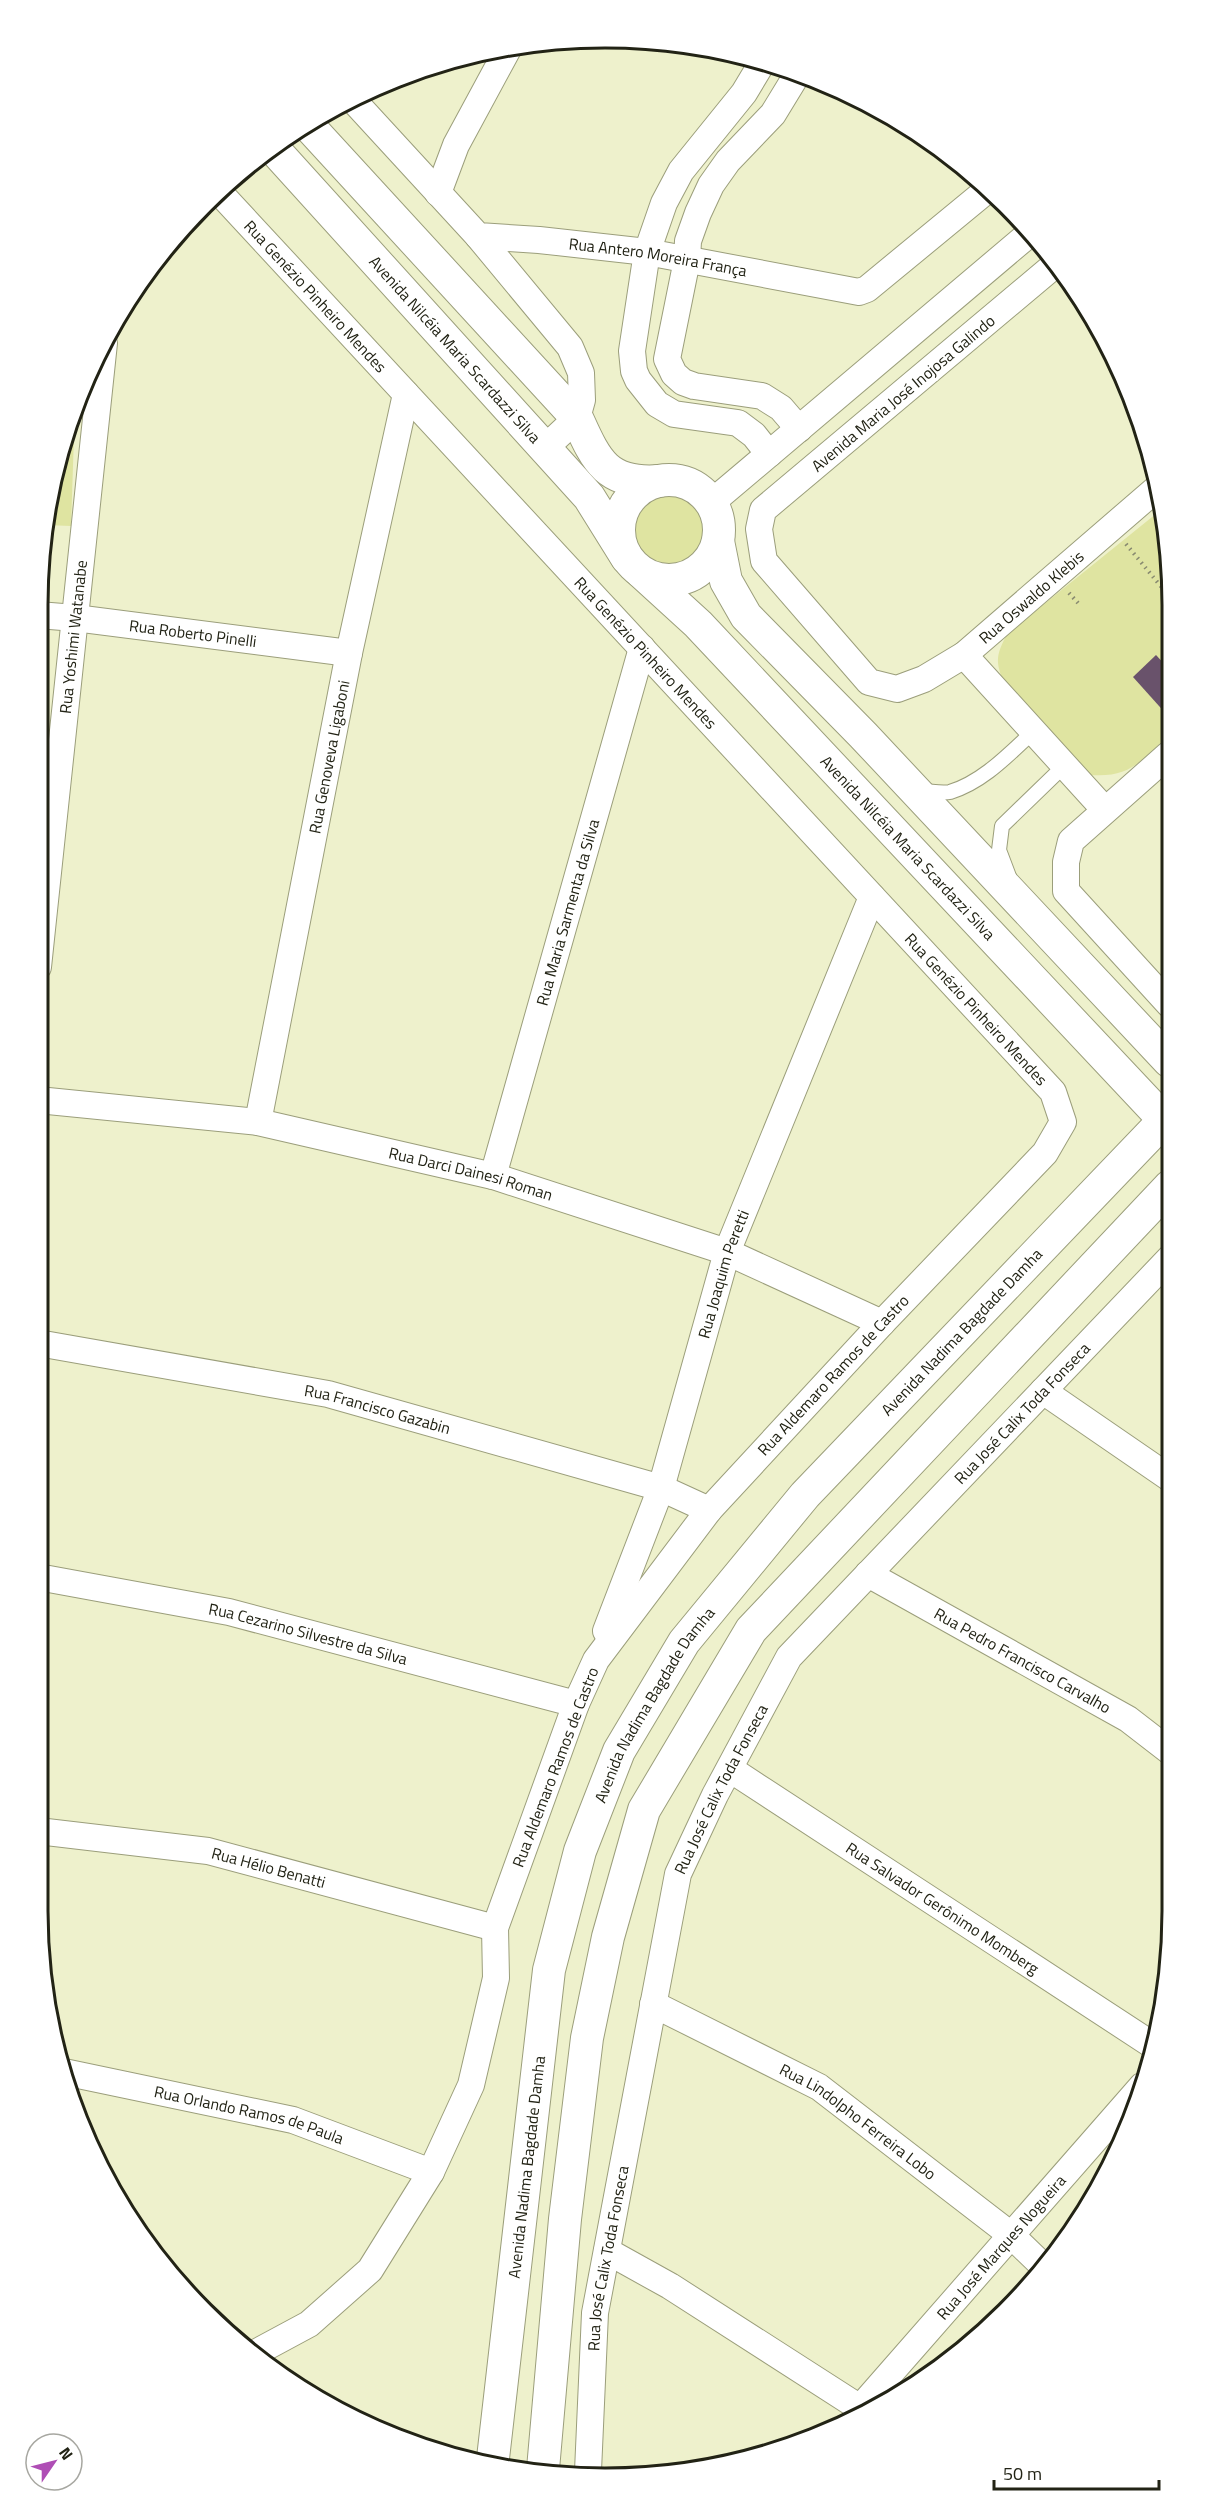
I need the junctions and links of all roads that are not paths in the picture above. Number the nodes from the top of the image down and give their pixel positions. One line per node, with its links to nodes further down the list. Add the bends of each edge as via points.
1 (503, 58): 7 (street, via 456,145)
2 (758, 70): 12 (street, via 681,171 664,203)
3 (796, 82): 13 (street, via 711,185 688,242)
4 (358, 106): 7 (street)
5 (314, 131): 19 (street)
6 (279, 154): 21 (street, Avenida Nilcéia Maria Scardazzi Silva)
7 (438, 192): 10 (street)
8 (981, 194): 13 (street, Rua Antero Moreira França, via 859,292)
9 (225, 198): 18 (street, Rua Genézio Pinheiro Mendes)
10 (478, 236): 12 (street, Rua Antero Moreira França); 19 (street, via 570,347 583,384)
11 (1024, 238): 20 (street)
12 (647, 252): 13 (street, Rua Antero Moreira França); 17 (street, via 632,351 634,371)
13 (687, 260): 16 (street, via 667,359)
14 (1049, 269): 33 (street, Avenida Maria José Inojosa Galindo, via 763,510 759,529 764,561 869,682)
15 (102, 367): 29 (street, Rua Yoshimi Watanabe)
16 (671, 370): 17 (street); 20 (street, via 694,386 769,399)
17 (643, 389): 22 (street, via 674,414 744,426)
18 (406, 394): 30 (street, Rua Genézio Pinheiro Mendes); 31 (street, Rua Genoveva Ligaboni)
19 (577, 418): 21 (street); 23 (street, via 596,459 605,467 625,478)
20 (799, 429): 22 (street)
21 (545, 448): 27 (street, Avenida Nilcéia Maria Scardazzi Silva, via 589,497)
22 (769, 454): 25 (street)
23 (659, 481): 25 (street, via 689,484); 27 (street, via 644,487 623,511 620,543)
24 (1151, 494): 32 (street, Rua Oswaldo Klebis)
25 (711, 503): 26 (street, via 717,515)
26 (718, 541): 27 (street, via 707,562 688,577 656,579); 35 (street, via 726,581 746,616)
27 (634, 565): 37 (street, Avenida Nilcéia Maria Scardazzi Silva, via 698,624)
28 (48, 616): 29 (street, Rua Roberto Pinelli)
29 (75, 618): 31 (street, Rua Roberto Pinelli); 41 (street, Rua Yoshimi Watanabe)
30 (642, 648): 42 (street, Rua Genézio Pinheiro Mendes); 52 (street, Rua Maria Sarmenta da Silva)
31 (349, 653): 49 (street, Rua Genoveva Ligaboni)
32 (964, 655): 33 (street, Rua Oswaldo Klebis, via 924,679); 34 (street)
33 (897, 689)
34 (1034, 731): 38 (street); 39 (lane, via 992,770 968,783 948,792)
35 (863, 735): 37 (street); 39 (street)
36 (1162, 759): 40 (street)
37 (831, 765): 44 (street, Avenida Nilcéia Maria Scardazzi Silva)
38 (1065, 765): 40 (street); 43 (lane, via 1002,826 999,850)
39 (916, 790): 43 (street)
40 (1105, 810): 45 (street, via 1071,841 1066,891)
41 (48, 873)
42 (872, 897): 50 (street, Rua Genézio Pinheiro Mendes, via 1053,1092); 54 (street, Rua Joaquim Peretti)
43 (1016, 898): 44 (street); 46 (street)
44 (984, 928): 48 (street, Avenida Nilcéia Maria Scardazzi Silva)
45 (1162, 996)
46 (1162, 1053)
47 (48, 1101): 49 (street, Rua Darci Dainesi Roman)
48 (1162, 1114)
49 (258, 1122): 52 (street, Rua Darci Dainesi Roman)
50 (1063, 1122): 56 (street, Rua Aldemaro Ramos de Castro, via 1045,1153)
51 (1162, 1126): 81 (street, Avenida Nadima Bagdade Damha, via 805,1495 684,1641 619,1751 580,1851 549,1970)
52 (493, 1176): 54 (street, Rua Darci Dainesi Roman)
53 (1162, 1194): 82 (street, via 751,1630 644,1810 608,1936 588,2038 565,2219)
54 (727, 1252): 56 (street, Rua Darci Dainesi Roman); 60 (street, Rua Joaquim Peretti)
55 (1162, 1266): 58 (street, Rua José Calix Toda Fonseca)
56 (882, 1323): 61 (street, Rua Aldemaro Ramos de Castro)
57 (48, 1346): 60 (street, Rua Francisco Gazabin, via 328,1394)
58 (1043, 1391): 59 (street); 62 (street, Rua José Calix Toda Fonseca)
59 (1162, 1473)
60 (661, 1488): 61 (street, Rua Francisco Gazabin); 64 (street, Rua Joaquim Peretti)
61 (708, 1510): 64 (street, Rua Aldemaro Ramos de Castro)
62 (868, 1574): 66 (street, Rua Pedro Francisco Carvalho, via 1128,1719); 67 (street, Rua José Calix Toda Fonseca, via 789,1657)
63 (48, 1579): 65 (street, Rua Cezarino Silvestre da Silva, via 229,1612)
64 (596, 1660): 65 (street, Rua Aldemaro Ramos de Castro)
65 (576, 1704): 69 (street, Rua Aldemaro Ramos de Castro)
66 (1162, 1745)
67 (730, 1769): 70 (street, Rua José Calix Toda Fonseca, via 678,1874); 71 (street, Rua Salvador Gerônimo Momberg)
68 (48, 1832): 69 (street, Rua Hélio Benatti, via 208,1851)
69 (495, 1928): 74 (street, Rua Aldemaro Ramos de Castro, via 496,1978 471,2085)
70 (654, 2004): 75 (street, Rua Lindolpho Ferreira Lobo, via 819,2088); 76 (street, Rua José Calix Toda Fonseca)
71 (1146, 2041)
72 (73, 2074): 74 (street, Rua Orlando Ramos de Paula, via 293,2120)
73 (1128, 2102): 75 (street, Rua José Marques Nogueira)
74 (432, 2172): 78 (street, Rua Aldemaro Ramos de Castro, via 370,2271 309,2324)
75 (1011, 2235): 77 (street, Rua Lindolpho Ferreira Lobo); 79 (street, Rua José Marques Nogueira)
76 (607, 2252): 80 (street, via 670,2286); 83 (street, Rua José Calix Toda Fonseca, via 595,2313)
77 (1038, 2261)
78 (262, 2349)
79 (873, 2399)
80 (858, 2407)
81 (493, 2456)
82 (543, 2464)
83 (588, 2468)

